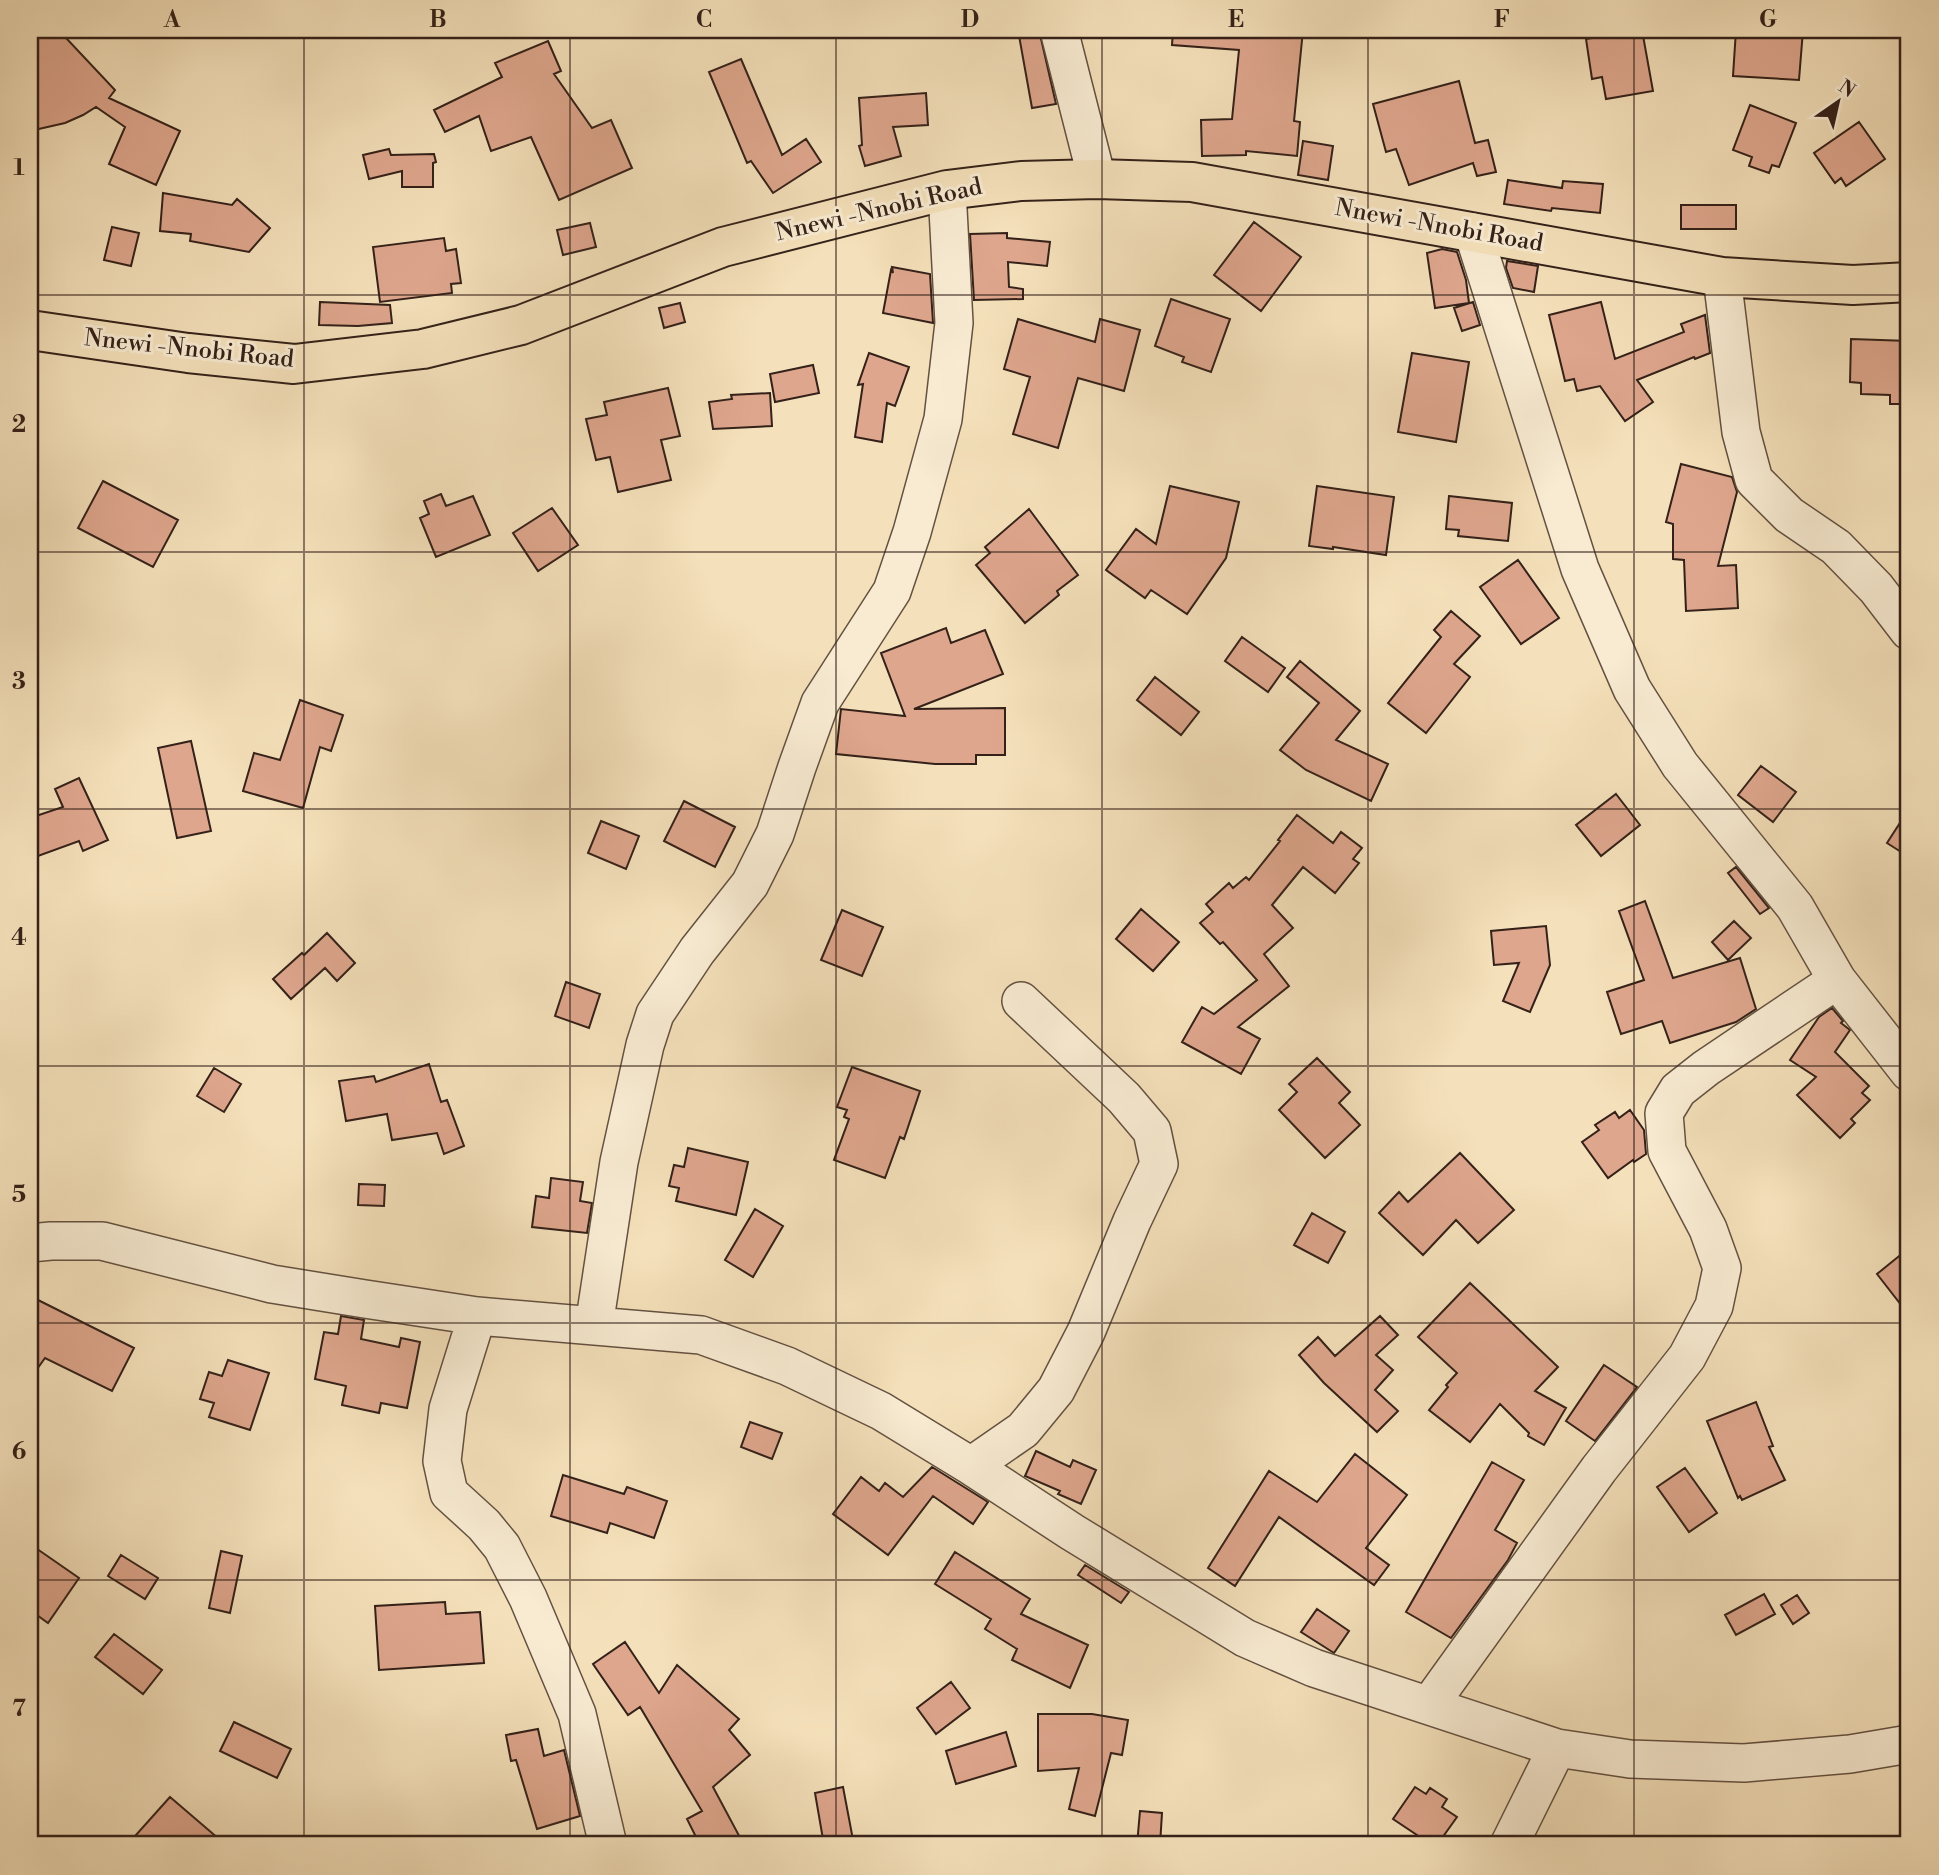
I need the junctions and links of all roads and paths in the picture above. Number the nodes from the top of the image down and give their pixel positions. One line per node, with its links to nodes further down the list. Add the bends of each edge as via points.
1 (1059, 30): 2 (street)
2 (1097, 179): 3 (main road, Nnewi -Nnobi Road, via 1021,181); 4 (main road, Nnewi -Nnobi Road, via 1192,181)
3 (947, 190): 7 (main road, Nnewi -Nnobi Road, via 723,247 521,325 423,348 294,364); 14 (street, via 954,323 943,419 912,532 892,591 820,703 775,834 750,884 696,951 655,1014 619,1162)
4 (1473, 232): 5 (main road, Nnewi -Nnobi Road); 9 (street, via 1580,569 1632,689 1680,765 1796,907)
5 (1722, 277): 6 (main road, Nnewi -Nnobi Road, via 1853,285); 8 (street, via 1741,432 1754,480 1789,515 1836,547)
6 (1909, 282)
7 (30, 330)
8 (1909, 631)
9 (1837, 981): 11 (street); 16 (street, via 1706,1068 1678,1090 1664,1113 1667,1151 1708,1229 1722,1268 1714,1306 1687,1357 1599,1469)
10 (1021, 1001): 15 (street, via 1124,1098 1152,1131 1159,1164 1056,1390 1023,1430)
11 (1909, 1072)
12 (30, 1243): 13 (street, via 102,1241 272,1284)
13 (477, 1316): 14 (street); 19 (street, via 447,1409 442,1461 449,1493 502,1547 528,1598 577,1714)
14 (594, 1326): 15 (street, via 701,1335 787,1366 881,1411)
15 (971, 1466): 16 (street, via 1245,1638 1314,1668)
16 (1430, 1704): 18 (street)
17 (1909, 1744): 18 (street, via 1744,1763 1630,1759)
18 (1557, 1748): 20 (street)
19 (608, 1845)
20 (1509, 1845)

